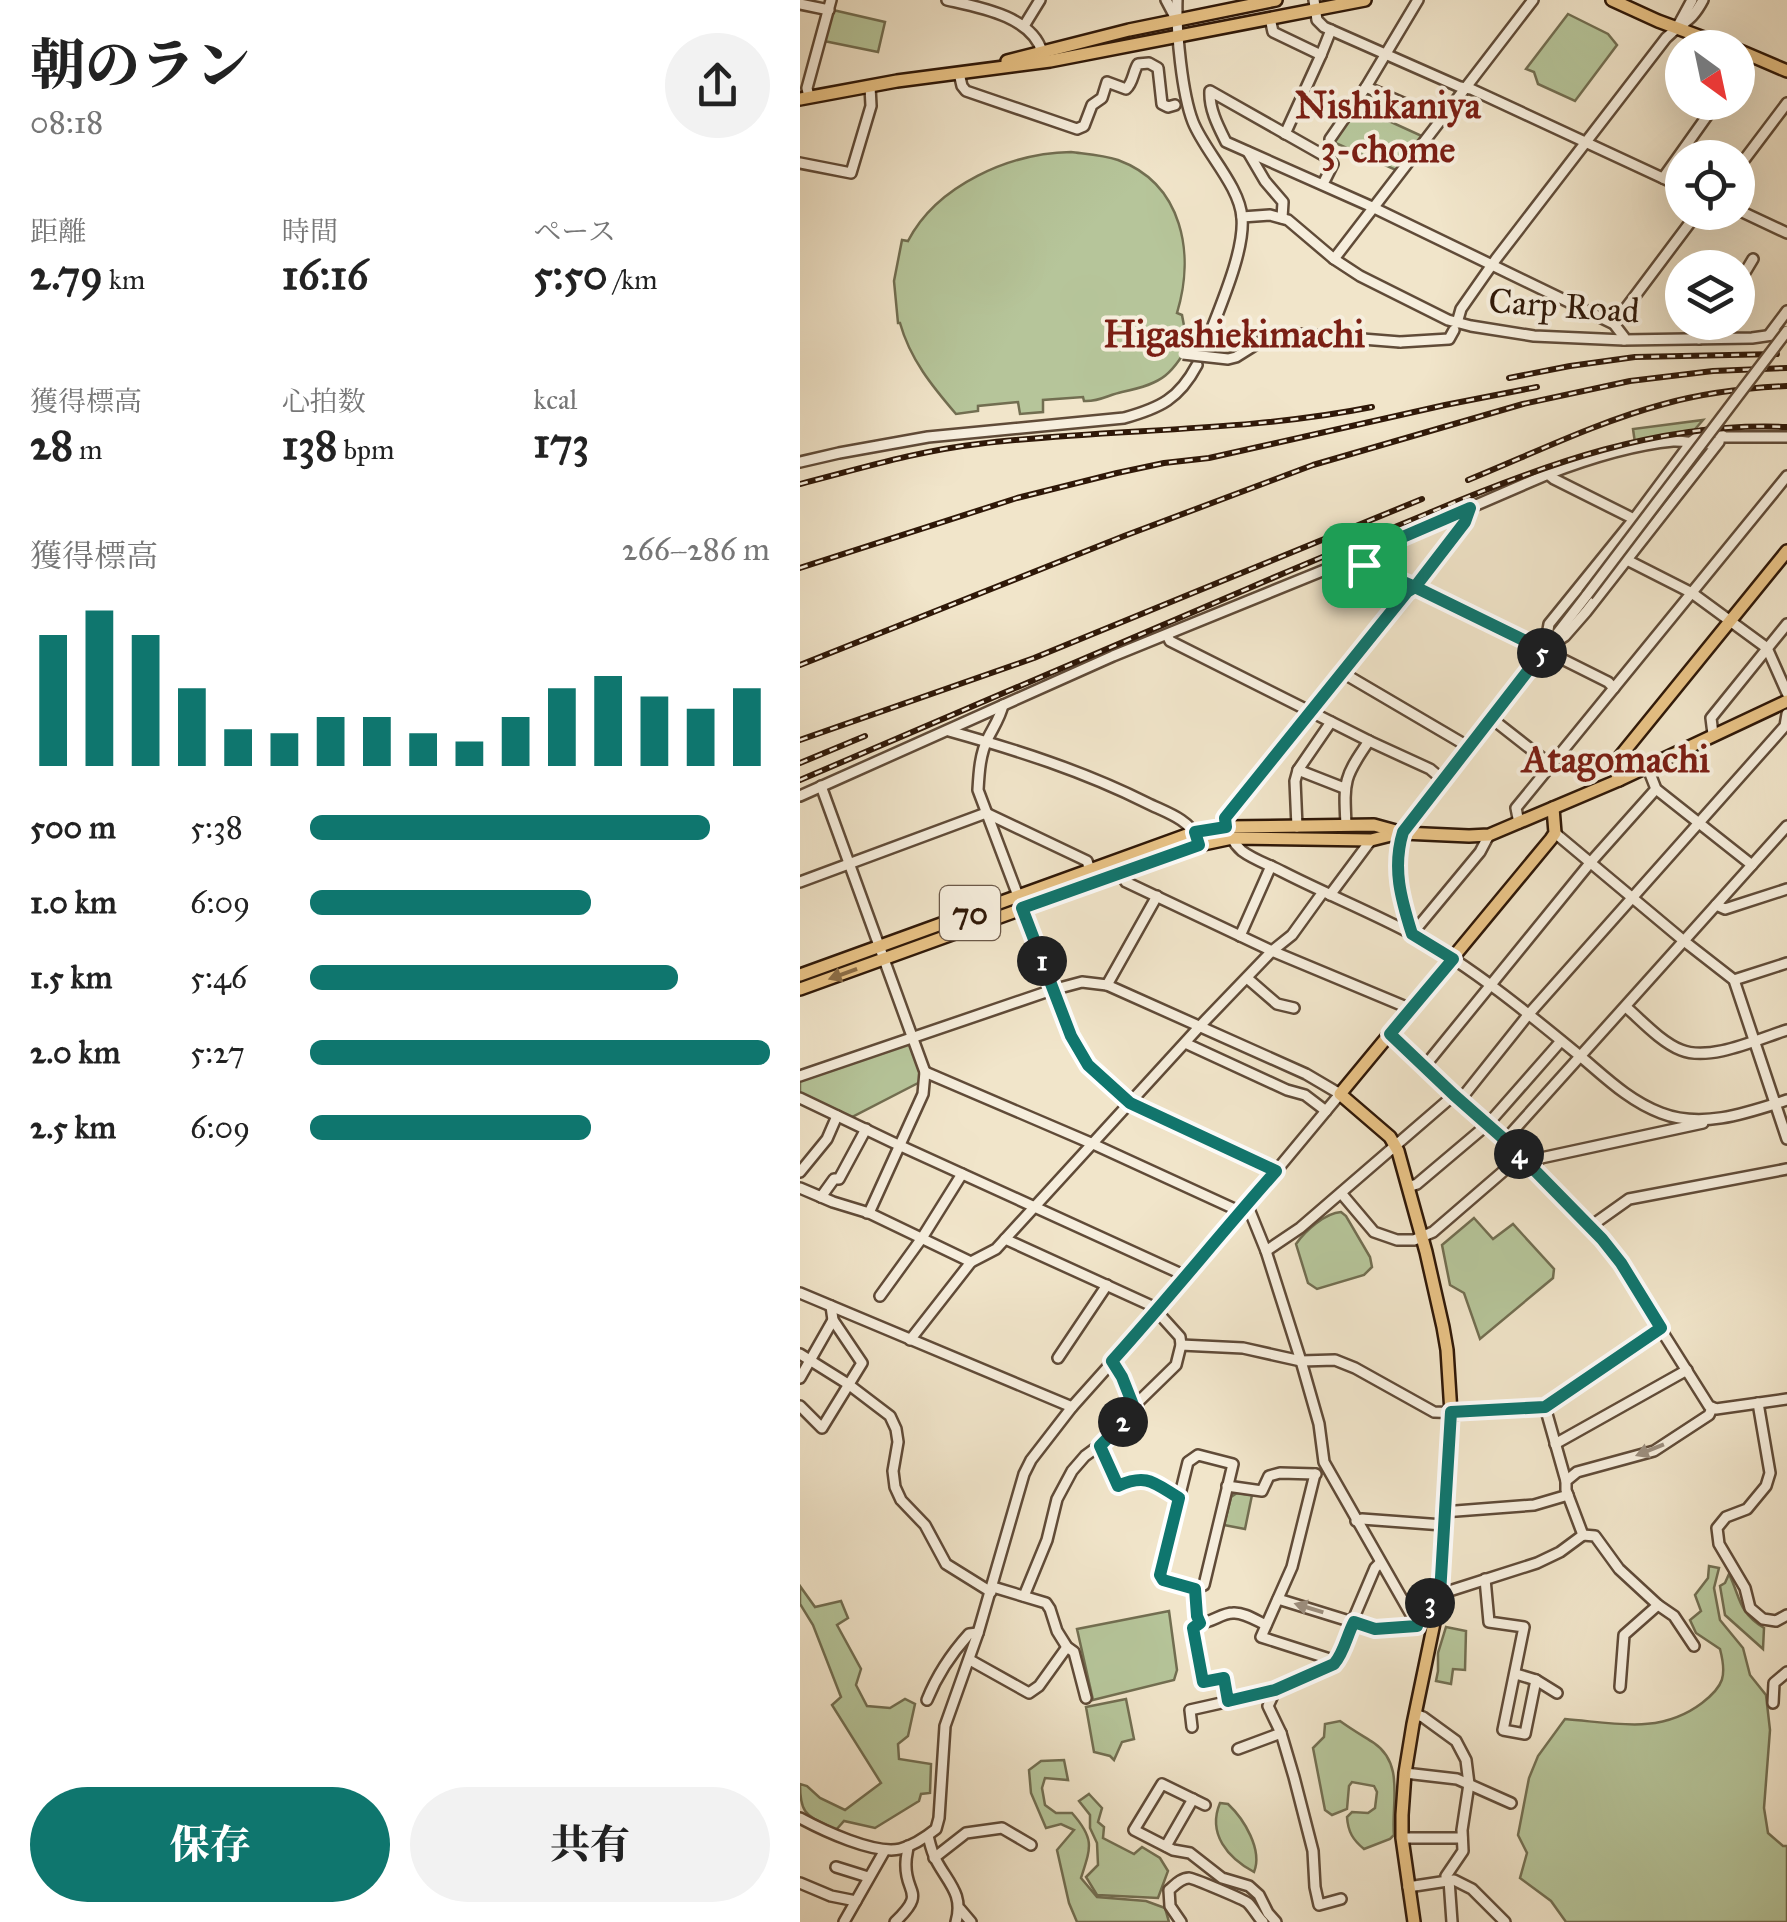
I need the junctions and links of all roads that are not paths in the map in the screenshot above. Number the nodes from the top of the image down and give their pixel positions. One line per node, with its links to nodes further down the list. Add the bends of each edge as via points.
1 (946, 0): 12 (street)
2 (1040, 0): 18 (street)
3 (1166, 0): 17 (street)
4 (1177, 0): 17 (street)
5 (1276, 0): 17 (main road)
6 (1365, 0): 15 (main road)
7 (1418, 0): 24 (street)
8 (1533, 0): 31 (street)
9 (1612, 0): 19 (main road)
10 (1692, 0): 19 (street)
11 (1703, 0): 19 (street, via 1693,18)
12 (972, 3): 18 (street)
13 (800, 4): 14 (street)
14 (830, 5): 32 (street)
15 (1315, 5): 16 (main road); 20 (street, via 1319,22)
16 (1270, 18): 22 (main road); 25 (street, via 1273,32)
17 (1176, 20): 22 (street); 23 (main road)
18 (1024, 26): 23 (street)
19 (1678, 26): 21 (main road); 39 (street)
20 (1331, 30): 24 (street); 25 (street)
21 (1688, 30)
22 (1179, 36): 28 (main road); 46 (street, via 1192,118)
23 (1042, 52): 28 (main road)
24 (1387, 54): 30 (street); 31 (street)
25 (1320, 55): 37 (street)
26 (1755, 58): 27 (main road)
27 (1787, 71)
28 (959, 72): 29 (main road); 34 (street, via 966,92 1078,129 1107,82 1126,89 1138,64 1158,68 1162,104)
29 (870, 86): 32 (main road); 42 (street, via 871,106 851,173)
30 (1366, 87): 35 (street); 38 (street)
31 (1466, 88): 35 (street); 39 (street)
32 (805, 98)
33 (1787, 103): 40 (street)
34 (1174, 105)
35 (1442, 120): 45 (street)
36 (1704, 120): 43 (street)
37 (1284, 134): 41 (street, via 1210,91 1226,142); 44 (street, via 1332,161)
38 (1330, 139)
39 (1586, 142): 43 (street); 52 (street)
40 (1755, 145)
41 (1248, 152): 44 (street); 47 (street, via 1283,202)
42 (800, 163)
43 (1663, 178)
44 (1323, 184): 45 (street)
45 (1373, 208): 51 (street); 52 (street)
46 (1242, 217): 47 (street); 61 (street, via 1237,253)
47 (1282, 218): 51 (street)
48 (1755, 218): 50 (street)
49 (1684, 230): 54 (street)
50 (1787, 233)
51 (1334, 259): 55 (street)
52 (1492, 265): 54 (street); 55 (street)
53 (1787, 311): 57 (street)
54 (1614, 324): 59 (street)
55 (1455, 326): 59 (street, Carp Road); 62 (street, bridge, via 1449,340 1287,333 1236,357)
56 (1787, 332): 57 (street, Carp Road); 81 (street, bridge)
57 (1769, 335): 58 (street, Carp Road)
58 (1755, 337)
59 (1624, 340): 60 (street, Carp Road)
60 (1665, 340)
61 (1206, 344)
62 (1183, 354)
63 (1197, 365): 67 (street, via 1168,402 1124,418 928,437)
64 (1787, 437): 65 (street)
65 (1722, 439): 66 (street); 74 (street)
66 (1692, 441): 68 (street, via 1641,447); 71 (street)
67 (800, 462)
68 (1548, 474): 70 (street); 71 (street)
69 (1787, 476): 76 (street)
70 (1470, 508): 73 (street); 75 (street)
71 (1634, 519): 81 (street, via 1550,624)
72 (1787, 551): 77 (main road)
73 (1354, 558): 75 (street); 79 (street)
74 (1627, 560): 76 (street); 81 (street, via 1565,636)
75 (1415, 587): 81 (street); 82 (street)
76 (1692, 592): 77 (street); 83 (street)
77 (1730, 620): 80 (street); 100 (main road, via 1618,759)
78 (1787, 624): 80 (street)
79 (1167, 635): 86 (street); 87 (street)
80 (1766, 648): 84 (street); 92 (street, via 1712,718)
81 (1544, 650): 83 (street); 89 (street)
82 (1342, 673): 87 (street); 95 (street)
83 (1614, 688): 96 (street)
84 (1787, 693)
85 (1787, 701): 92 (main road)
86 (1004, 706): 91 (street); 93 (street)
87 (1311, 712): 90 (street); 112 (street, via 1225,818)
88 (1787, 714): 108 (street, via 1784,726)
89 (1491, 718): 95 (street); 96 (street)
90 (1331, 722): 94 (street); 98 (street)
91 (948, 730): 93 (street); 101 (street)
92 (1713, 734): 97 (main road)
93 (986, 741): 106 (street, via 978,790); 116 (street, via 1102,781 1188,824)
94 (1369, 741): 99 (street); 102 (street)
95 (1468, 747): 99 (street)
96 (1551, 765): 107 (street, via 1516,808)
97 (1647, 766): 100 (main road); 103 (street)
98 (1298, 770): 102 (street); 111 (street)
99 (1444, 780): 113 (street)
100 (1619, 780): 105 (main road, 70)
101 (821, 786): 104 (street); 119 (street)
102 (1344, 788): 109 (street)
103 (1656, 789): 108 (street); 118 (street)
104 (800, 796)
105 (1553, 808): 107 (main road, 70); 114 (main road)
106 (986, 813): 119 (street); 122 (street, via 1086,862); 129 (street)
107 (1519, 823): 115 (main road, 70)
108 (1699, 823): 120 (street); 128 (street)
109 (1346, 825): 111 (main road, 70); 113 (main road, 70)
110 (1787, 826): 120 (street)
111 (1297, 827): 112 (main road, 70)
112 (1229, 832): 116 (main road, 70); 117 (main road, 70); 121 (street, via 1240,849)
113 (1403, 832): 115 (main road, 70); 117 (main road, 70); 131 (street, via 1398,889)
114 (1555, 833): 118 (street); 136 (main road)
115 (1488, 835): 131 (street)
116 (1197, 839): 122 (main road, 70); 123 (main road, 70)
117 (1371, 840): 126 (street)
118 (1590, 863): 128 (street); 142 (street)
119 (850, 864): 124 (street); 135 (street)
120 (1752, 865): 130 (street)
121 (1271, 866): 126 (street); 132 (street)
122 (1090, 870): 129 (main road, 70)
123 (1120, 872): 127 (street, via 1126,882); 129 (main road, 70)
124 (800, 882)
125 (1787, 889): 130 (street, via 1725,909)
126 (1326, 894): 131 (street); 134 (street)
127 (1157, 896): 132 (street); 141 (street)
128 (1633, 898): 133 (street); 148 (street)
129 (1020, 902): 135 (main road, 70); 144 (street)
130 (1716, 905): 133 (street)
131 (1412, 934): 136 (street)
132 (1240, 936): 134 (street)
133 (1684, 942): 140 (street); 145 (street)
134 (1272, 951): 139 (street); 147 (street)
135 (882, 952): 138 (main road, 70); 143 (main road, 70, one-way to 143); 152 (street)
136 (1453, 959): 142 (street); 147 (main road)
137 (1787, 963): 140 (street)
138 (800, 975)
139 (1247, 978): 146 (street, via 1277,1004); 149 (street)
140 (1734, 980): 154 (street)
141 (1108, 985): 144 (street, via 1082,982); 149 (street)
142 (1490, 987): 148 (street); 157 (street)
143 (800, 990)
144 (1052, 990): 152 (street); 164 (street, via 1088,1065)
145 (1626, 1007): 154 (street, via 1684,1052 1708,1054); 156 (street)
146 (1294, 1008)
147 (1411, 1009): 151 (main road)
148 (1528, 1016): 153 (street); 161 (street)
149 (1200, 1026): 155 (street); 160 (street)
150 (1787, 1030): 154 (street)
151 (1390, 1034): 157 (street); 160 (main road)
152 (914, 1037): 158 (street); 159 (street)
153 (1561, 1041): 156 (street); 170 (street)
154 (1754, 1041): 165 (street)
155 (1185, 1043): 164 (street); 166 (street, via 1305,1095)
156 (1582, 1057): 167 (street, via 1630,1097); 174 (street)
157 (1424, 1066): 161 (street)
158 (925, 1072): 175 (street); 177 (street, via 923,1094)
159 (800, 1076)
160 (1340, 1094): 166 (street); 176 (main road)
161 (1457, 1097): 170 (street); 176 (street)
162 (800, 1098): 168 (street)
163 (1787, 1100): 165 (street)
164 (1130, 1103): 175 (street); 181 (street)
165 (1775, 1104): 169 (street); 173 (street)
166 (1326, 1111): 181 (street)
167 (1665, 1114): 169 (street); 172 (street, via 1660,1130)
168 (837, 1116): 171 (street); 182 (street)
169 (1725, 1118): 172 (street)
170 (1488, 1124): 174 (street); 184 (street)
171 (866, 1129): 177 (street); 187 (street)
172 (1648, 1137): 179 (street, via 1541,1158)
173 (1787, 1139)
174 (1505, 1140): 178 (street)
175 (1092, 1144): 188 (street); 189 (street)
176 (1395, 1144): 184 (main road); 186 (street)
177 (900, 1146): 183 (street); 190 (street)
178 (1521, 1156): 179 (street); 193 (street)
179 (1532, 1167): 191 (street)
180 (1787, 1169): 191 (street, via 1629,1199)
181 (1276, 1171): 189 (street)
182 (800, 1172)
183 (962, 1174): 188 (street); 192 (street)
184 (1408, 1187): 193 (main road)
185 (800, 1188): 187 (street)
186 (1341, 1193): 193 (street, via 1374,1232 1397,1240); 195 (street)
187 (821, 1196): 190 (street)
188 (1034, 1208): 194 (street); 197 (street)
189 (1243, 1208): 195 (street); 197 (street)
190 (869, 1214): 192 (street)
191 (1590, 1226): 204 (street)
192 (922, 1238): 196 (street); 200 (street)
193 (1422, 1238): 222 (main road, via 1447,1350)
194 (1005, 1239): 196 (street); 198 (street)
195 (1266, 1251): 211 (street)
196 (971, 1262): 205 (street)
197 (1186, 1276): 202 (street)
198 (1107, 1286): 202 (street); 208 (street)
199 (800, 1294): 201 (street)
200 (880, 1296)
201 (831, 1306): 203 (street); 205 (street)
202 (1156, 1312): 206 (street); 210 (street)
203 (833, 1320): 209 (street); 214 (street, via 862,1363)
204 (1661, 1328): 212 (street); 220 (street)
205 (910, 1340): 219 (street)
206 (1181, 1345): 211 (street, via 1243,1348); 217 (street, via 1176,1365)
207 (800, 1354): 209 (street)
208 (1058, 1358)
209 (811, 1360): 213 (street); 214 (street)
210 (1112, 1361): 217 (street); 219 (street)
211 (1301, 1361): 222 (street, via 1335,1360 1434,1412); 225 (street)
212 (1688, 1370): 221 (street); 223 (street)
213 (800, 1378)
214 (848, 1384): 218 (street, via 822,1428); 236 (street, via 890,1416 896,1429 894,1487 901,1500 946,1564)
215 (1787, 1399): 216 (street)
216 (1758, 1403): 221 (street); 242 (street, via 1770,1473 1766,1486 1747,1509 1726,1516 1717,1528 1750,1608 1763,1619)
217 (1135, 1405): 224 (street)
218 (800, 1406)
219 (1072, 1407): 236 (street, via 1024,1474)
220 (1545, 1407): 222 (street); 223 (street)
221 (1712, 1408): 227 (street, one-way to 227, via 1654,1451 1576,1472)
222 (1451, 1412): 231 (main road)
223 (1555, 1444): 227 (street)
224 (1100, 1446): 230 (street, via 1118,1486 1135,1478); 239 (street, via 1072,1471 1057,1499)
225 (1328, 1469): 226 (street); 232 (street)
226 (1314, 1474): 228 (street, via 1268,1476 1262,1491); 240 (street)
227 (1566, 1481): 229 (street)
228 (1227, 1486): 230 (street, via 1234,1464 1198,1455 1188,1462); 237 (street, via 1204,1585)
229 (1568, 1495): 231 (street); 233 (street)
230 (1179, 1498): 237 (street, via 1160,1575)
231 (1443, 1518): 232 (street); 238 (main road)
232 (1356, 1521): 234 (street)
233 (1583, 1535): 235 (street, via 1537,1563); 241 (street, via 1595,1536)
234 (1380, 1564): 243 (street); 246 (street)
235 (1485, 1580): 238 (street); 253 (street, via 1489,1622 1524,1627)
236 (992, 1589): 239 (street); 247 (street)
237 (1195, 1589): 244 (street)
238 (1440, 1594): 246 (street, via 1422,1610); 262 (main road)
239 (1024, 1596): 249 (street, via 1046,1603)
240 (1278, 1599): 243 (street, one-way to 240); 245 (street)
241 (1658, 1605): 248 (street); 255 (street, via 1624,1635)
242 (1787, 1615)
243 (1354, 1622): 246 (street, via 1375,1629); 251 (street)
244 (1200, 1623): 245 (street, via 1231,1612); 260 (street, via 1193,1628 1203,1682 1224,1678)
245 (1266, 1625): 251 (street, via 1261,1636)
246 (1417, 1626)
247 (978, 1634): 250 (street); 259 (street, via 969,1634 954,1652)
248 (1694, 1646)
249 (1067, 1647): 250 (street, via 1028,1693); 258 (street)
250 (970, 1660): 272 (street, via 945,1726 940,1818)
251 (1336, 1662): 256 (street)
252 (1787, 1672): 261 (street, via 1774,1684)
253 (1516, 1674): 254 (street); 254 (street, via 1504,1730 1525,1734)
254 (1536, 1680): 257 (street)
255 (1620, 1688)
256 (1275, 1690): 260 (street); 264 (street, via 1268,1706)
257 (1557, 1693)
258 (1086, 1698)
259 (926, 1700)
260 (1228, 1701): 263 (street, via 1190,1710)
261 (1774, 1703)
262 (1415, 1714): 266 (main road); 267 (street, via 1456,1741)
263 (1192, 1727)
264 (1281, 1732): 265 (street); 285 (street, via 1313,1850 1319,1904)
265 (1238, 1749)
266 (1405, 1773): 267 (street); 273 (main road)
267 (1469, 1784): 269 (street); 274 (street)
268 (1193, 1799): 270 (street); 277 (street); 277 (street, via 1162,1784 1134,1830)
269 (1512, 1803)
270 (1206, 1805)
271 (805, 1820): 278 (street)
272 (928, 1836): 276 (street); 279 (street)
273 (1402, 1838): 274 (street); 284 (main road)
274 (1462, 1838): 282 (street)
275 (1031, 1845): 279 (street, via 1002,1828 979,1831)
276 (908, 1846): 278 (street); 290 (street, via 913,1901)
277 (1166, 1846): 295 (street, via 1249,1886)
278 (885, 1850): 281 (street)
279 (934, 1858): 287 (street)
280 (836, 1867): 281 (street)
281 (868, 1877): 286 (street)
282 (1449, 1880): 284 (street); 288 (street, via 1472,1889); 297 (street)
283 (800, 1883): 286 (street)
284 (1408, 1887): 296 (main road)
285 (1341, 1899)
286 (856, 1901): 289 (street)
287 (960, 1909): 291 (street); 292 (street)
288 (1500, 1920)
289 (844, 1922)
290 (896, 1922)
291 (956, 1922)
292 (971, 1922)
293 (1181, 1922): 294 (street, via 1170,1906 1170,1890 1188,1877 1238,1896)
294 (1263, 1922)
295 (1276, 1922)
296 (1414, 1922)
297 (1452, 1922)

